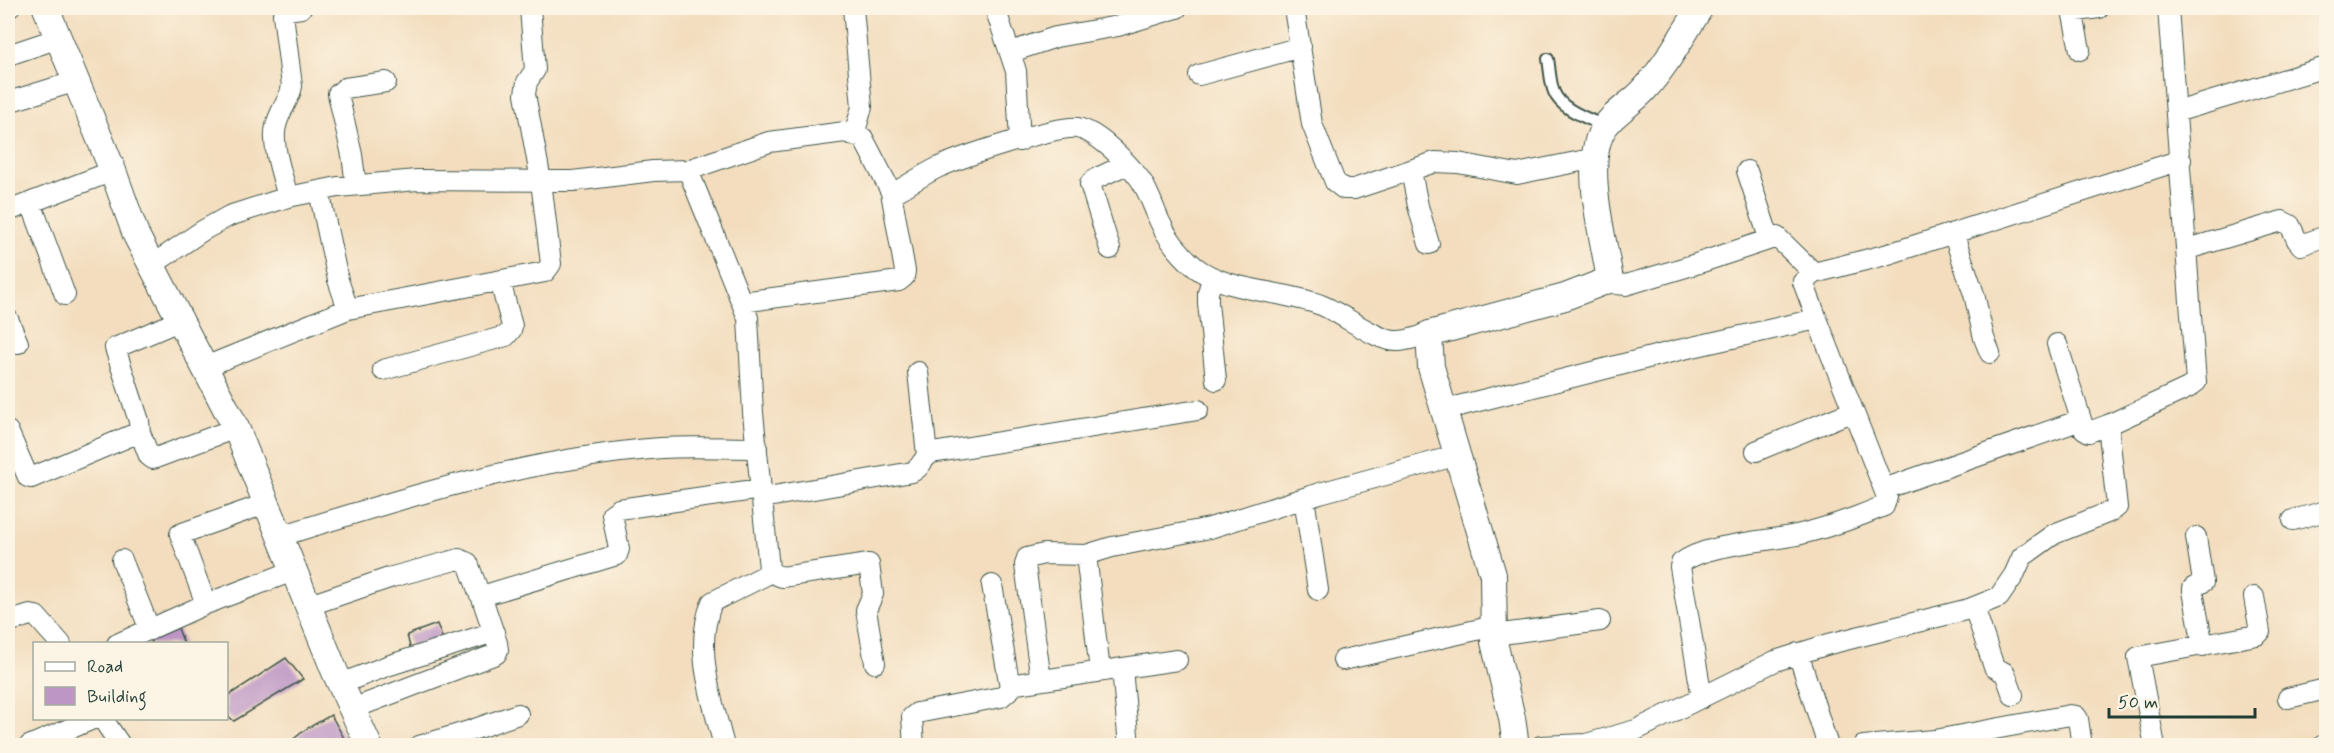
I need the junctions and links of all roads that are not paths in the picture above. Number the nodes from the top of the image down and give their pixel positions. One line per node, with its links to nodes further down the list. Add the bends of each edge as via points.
1 (46, 8): 11 (street)
2 (301, 8): 37 (street, via 283,14 292,86 275,128)
3 (530, 8): 33 (street, via 535,70 525,94)
4 (853, 8): 24 (street, via 862,107)
5 (995, 8): 14 (street)
6 (1177, 8): 14 (street)
7 (1294, 8): 12 (street)
8 (1700, 8): 23 (street, via 1663,66)
9 (2099, 8): 13 (street, via 2073,15)
10 (2168, 8): 22 (street)
11 (59, 38): 15 (street); 19 (street)
12 (1301, 47): 18 (street); 31 (street, via 1312,123 1337,184 1354,189)
13 (2080, 50)
14 (1011, 52): 25 (street, via 1016,71)
15 (8, 55)
16 (1548, 59): 23 (lane, via 1558,100)
17 (2326, 67): 22 (street)
18 (1199, 75)
19 (76, 81): 21 (street); 30 (street)
20 (386, 82): 34 (street, via 345,87 338,94)
21 (8, 102)
22 (2176, 112): 27 (street)
23 (1605, 127): 26 (street)
24 (854, 135): 29 (street, via 845,132 769,142); 36 (street, via 863,138)
25 (1020, 141): 28 (street, via 1079,128); 36 (street, via 939,167)
26 (1596, 158): 31 (street, via 1517,174 1448,162 1435,162); 50 (street, via 1594,177 1609,273)
27 (2181, 160): 40 (street); 45 (street)
28 (1128, 164): 44 (street, via 1090,184); 48 (street, via 1145,188 1172,243)
29 (688, 170): 33 (street); 52 (street)
30 (113, 171): 38 (street); 46 (street, via 136,235)
31 (1412, 171): 43 (street)
32 (1747, 171): 42 (street)
33 (542, 181): 34 (street, via 417,180); 49 (street, via 551,264 545,272)
34 (356, 185): 35 (street)
35 (319, 191): 37 (street); 53 (street)
36 (891, 192): 52 (street, via 904,271 900,281)
37 (288, 197): 46 (street, via 229,216)
38 (31, 203): 39 (street); 51 (street)
39 (8, 211)
40 (1953, 233): 47 (street); 60 (street)
41 (2326, 236): 45 (street, via 2301,245 2290,225 2282,221)
42 (1769, 238): 47 (street, via 1777,237); 50 (street, via 1626,285)
43 (1429, 244)
44 (1110, 249)
45 (2187, 249): 69 (street, via 2196,382)
46 (152, 266): 56 (street)
47 (1814, 273): 55 (street, via 1803,282)
48 (1212, 278): 57 (street, via 1299,297 1331,309 1390,341); 64 (street, via 1208,293)
49 (500, 280): 53 (street); 62 (street, via 512,326 506,336)
50 (1606, 280): 57 (street, via 1564,297)
51 (65, 295)
52 (742, 302): 73 (street, via 748,318)
53 (348, 309): 61 (street)
54 (8, 319): 58 (street)
55 (1817, 319): 66 (street); 67 (street)
56 (181, 320): 61 (street); 72 (street, via 115,348)
57 (1429, 334): 66 (street, via 1431,367)
58 (18, 343)
59 (2057, 344): 68 (street)
60 (1990, 353)
61 (205, 367): 70 (street)
62 (383, 370)
63 (918, 372): 76 (street)
64 (1216, 380)
65 (1198, 410): 76 (street)
66 (1443, 410): 75 (street)
67 (1853, 411): 74 (street); 77 (street)
68 (2081, 420): 69 (street, via 2086,432); 77 (street)
69 (2108, 425): 95 (street, via 2117,507 2054,534 2022,557 1999,597)
70 (236, 428): 72 (street, via 153,459 148,456); 80 (street)
71 (8, 431): 72 (street, via 31,478)
72 (140, 434)
73 (757, 448): 78 (street); 83 (street, via 662,448 539,465 393,500)
74 (1756, 450)
75 (1458, 454): 79 (street); 99 (street, via 1493,575)
76 (927, 455): 78 (street, via 912,472)
77 (1884, 489): 115 (street, via 1884,506 1868,513 1802,534 1709,550 1681,563)
78 (761, 493): 88 (street); 91 (street, via 619,508 612,514 617,555)
79 (1304, 498): 85 (street, via 1210,528); 90 (street)
80 (268, 503): 83 (street); 93 (street, via 180,534)
81 (2326, 511): 82 (street)
82 (2293, 520)
83 (281, 536): 87 (street)
84 (2196, 537): 103 (street, via 2203,582 2193,591)
85 (1086, 555): 109 (street); 110 (street, via 1044,554 1025,561)
86 (122, 560): 98 (street)
87 (293, 571): 93 (street); 94 (street)
88 (769, 572): 107 (street, via 782,577 869,564 873,594 866,610); 127 (street, via 712,602 704,622 704,663)
89 (992, 585): 112 (street)
90 (1318, 590)
91 (481, 595): 94 (street, via 468,563 459,559); 100 (street)
92 (2254, 597): 103 (street, via 2260,634)
93 (206, 604): 98 (street)
94 (307, 606): 111 (street)
95 (1974, 607): 104 (street); 114 (street, via 1994,667 2005,673)
96 (1600, 621): 99 (street)
97 (8, 622): 101 (street, via 36,616)
98 (150, 630): 102 (street)
99 (1494, 630): 106 (street); 130 (street)
100 (494, 632): 111 (street); 117 (street, via 498,650 494,656)
101 (59, 642)
102 (122, 642)
103 (2204, 646): 134 (street, via 2138,657)
104 (1798, 653): 115 (street, via 1754,670); 132 (street)
105 (1177, 660): 108 (street)
106 (1343, 660)
107 (875, 663)
108 (1122, 668): 109 (street); 129 (street)
109 (1100, 671): 110 (street)
110 (1041, 680): 112 (street)
111 (340, 684): 117 (street)
112 (1010, 687): 128 (street, via 1001,697 914,715)
113 (2326, 689): 116 (street)
114 (2013, 695)
115 (1702, 698): 131 (street, via 1636,730 1586,744)
116 (2288, 698)
117 (352, 709): 125 (street)
118 (518, 714): 126 (street)
119 (89, 720): 123 (street)
120 (103, 720): 124 (street)
121 (2326, 744): 135 (street)
122 (1873, 745): 133 (street, via 1935,740 2070,715 2078,719)
123 (29, 746)
124 (121, 746)
125 (369, 746)
126 (419, 746)
127 (724, 746)
128 (914, 746)
129 (1129, 746)
130 (1516, 746)
131 (1541, 746)
132 (1828, 746)
133 (2082, 746)
134 (2155, 746)
135 (2322, 746)

